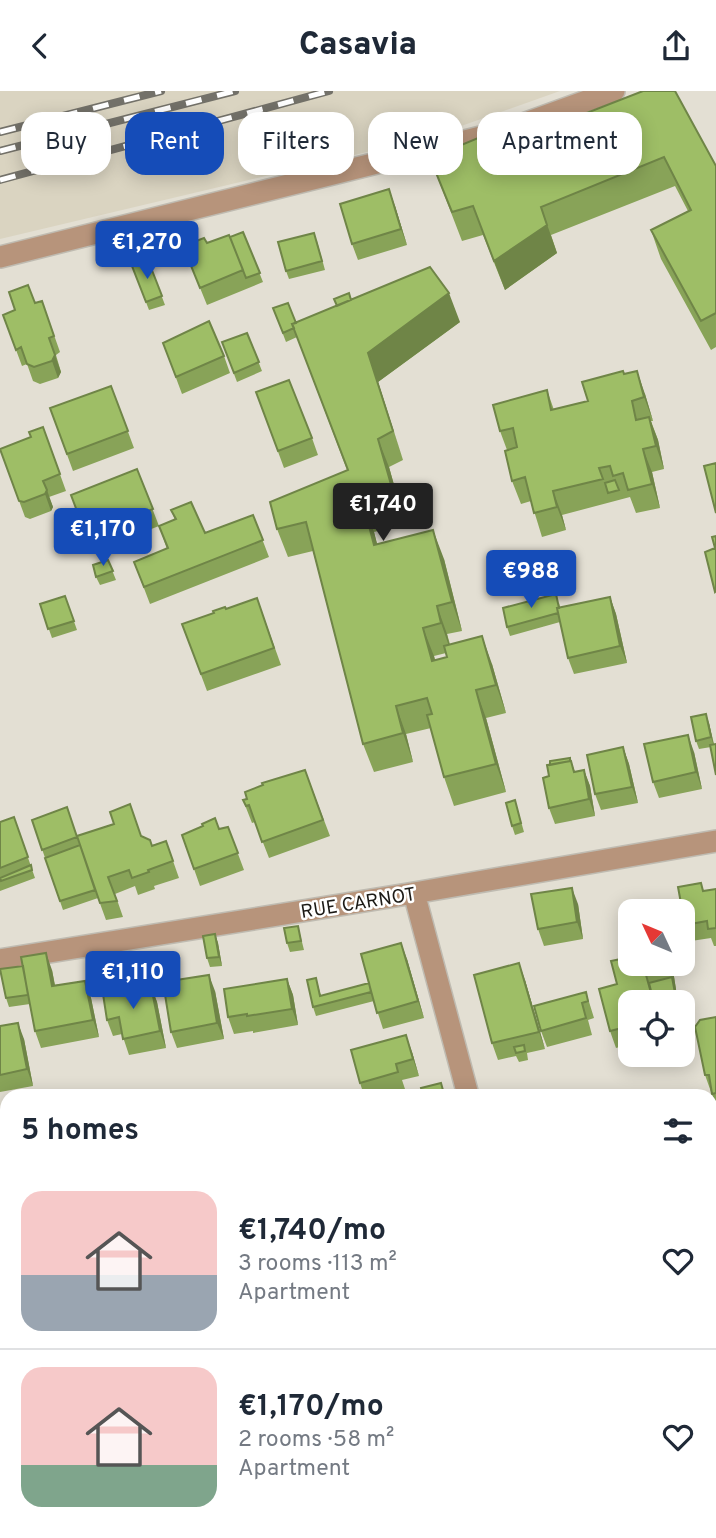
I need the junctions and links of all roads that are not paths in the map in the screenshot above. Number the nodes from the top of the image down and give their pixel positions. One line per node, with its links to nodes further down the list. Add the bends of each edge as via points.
1 (614, 91): 2 (street, via 502,132)
2 (0, 257)
3 (716, 841): 4 (street, RUE CARNOT)
4 (414, 894): 5 (street, RUE CARNOT); 6 (street)
5 (0, 960)
6 (466, 1089)

